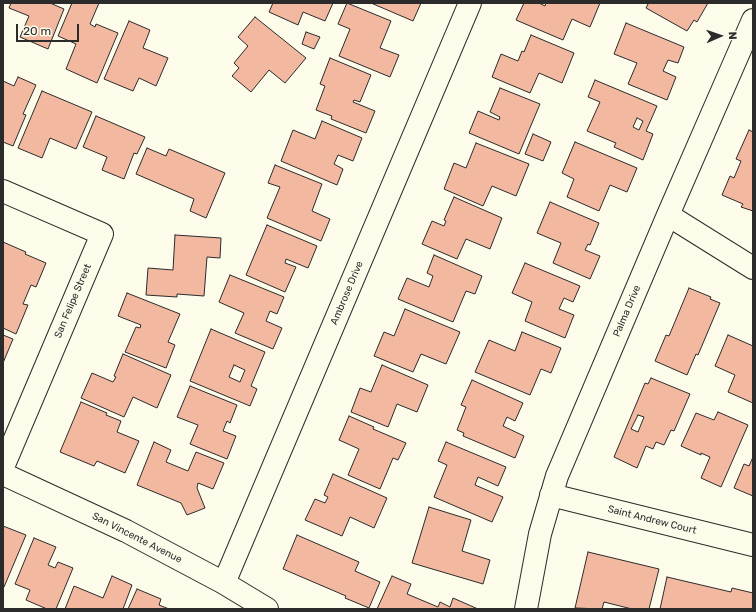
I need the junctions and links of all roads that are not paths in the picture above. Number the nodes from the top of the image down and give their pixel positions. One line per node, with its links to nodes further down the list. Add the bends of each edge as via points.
1 (470, 3): 10 (street, Ambrose Drive)
2 (753, 20): 4 (street, Palma Drive)
3 (3, 191): 6 (street, San Felipe Street, via 102,234)
4 (668, 215): 5 (street); 8 (street, Palma Drive, via 556,476)
5 (753, 268)
6 (3, 467)
7 (3, 474): 10 (street, San Vincente Avenue, via 126,530)
8 (551, 495): 9 (street, Saint Andrew Court); 12 (street, Palma Drive, via 540,534)
9 (753, 545)
10 (224, 583): 11 (street, San Vincente Avenue)
11 (267, 609)
12 (526, 609)

